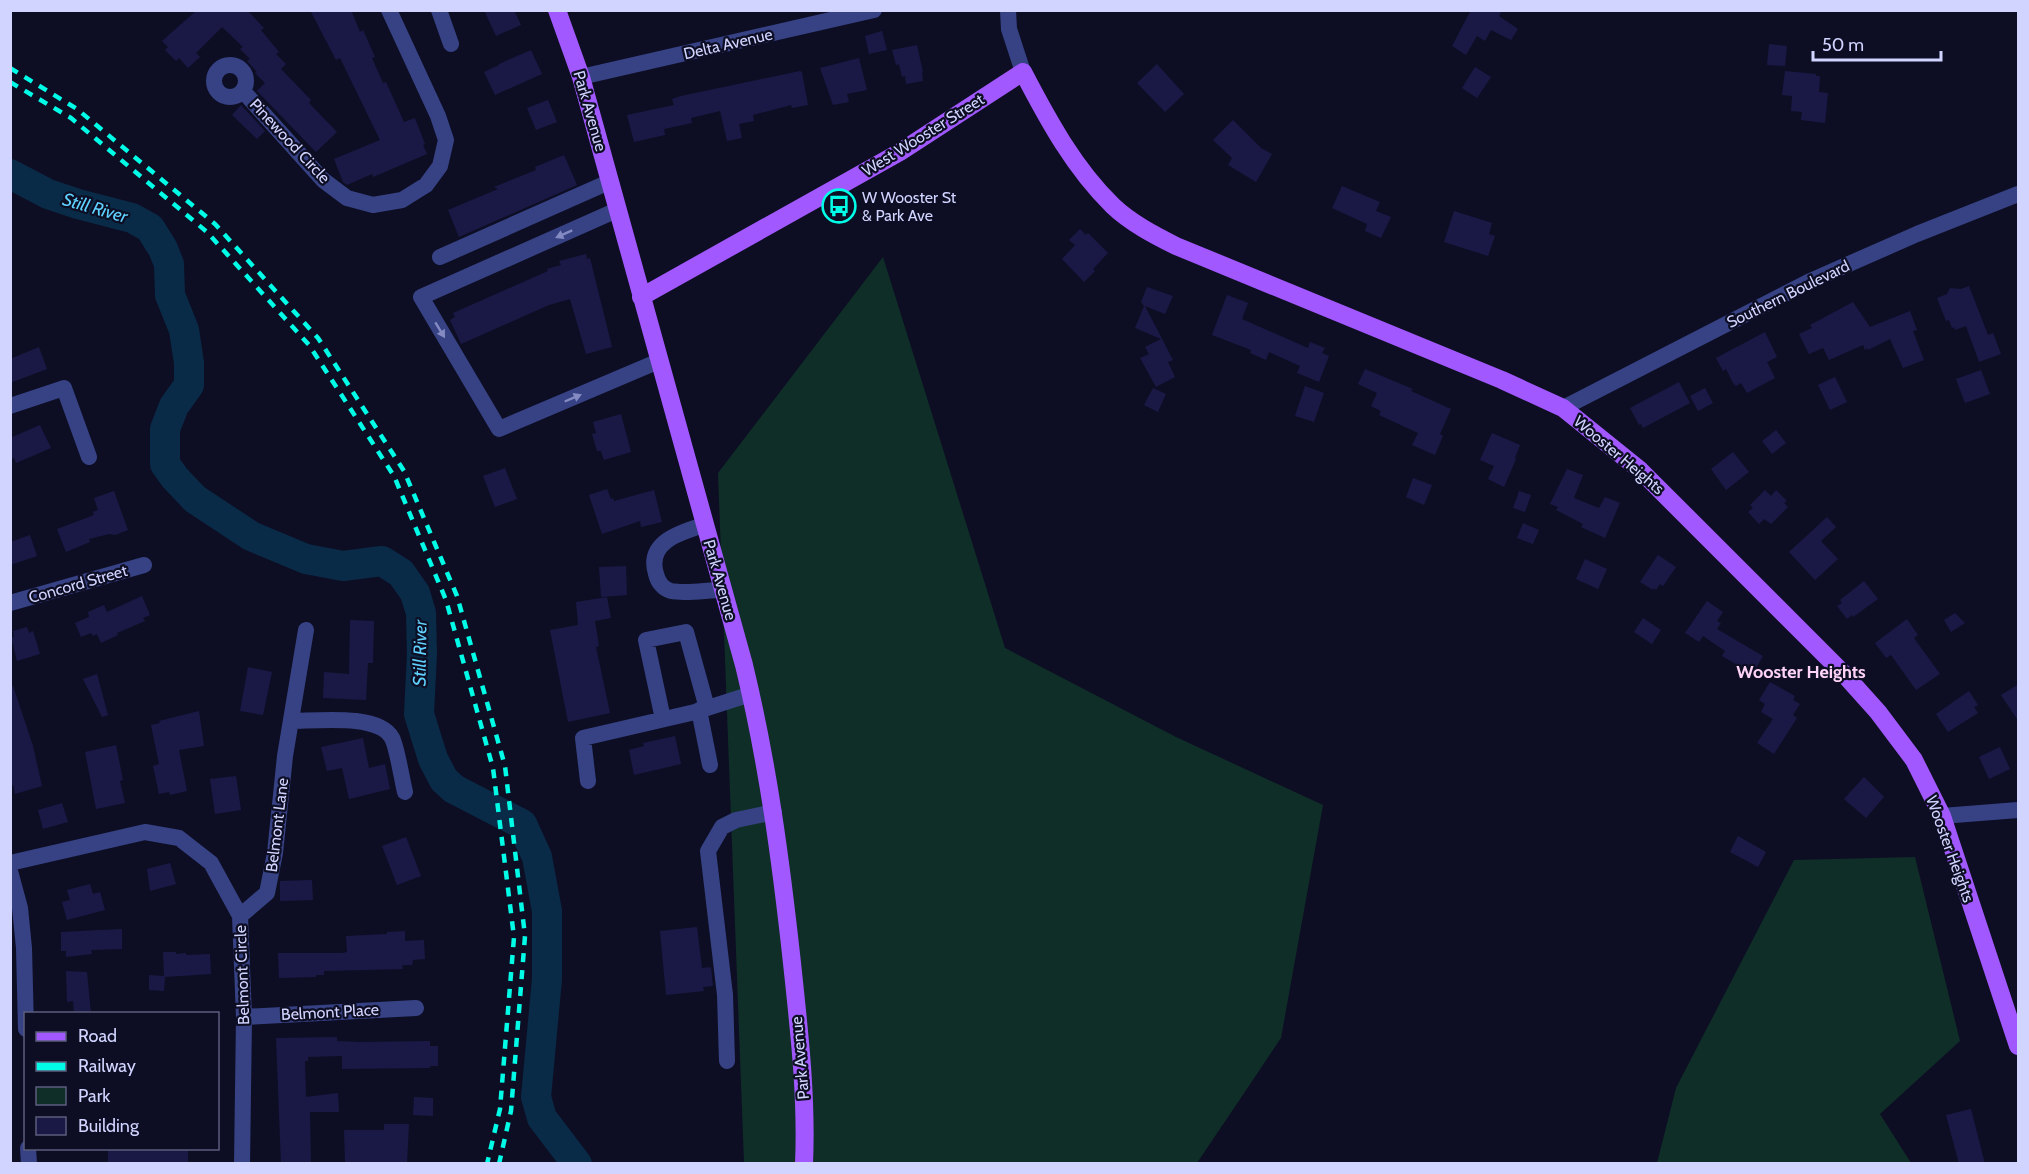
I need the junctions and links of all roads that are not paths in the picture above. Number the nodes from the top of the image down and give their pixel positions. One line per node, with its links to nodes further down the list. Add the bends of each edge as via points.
1 (389, 10): 10 (street, Pinewood Circle, via 446,140 440,166 426,185 402,200 374,205 347,198 323,180)
2 (439, 10): 7 (street)
3 (557, 10): 9 (main road, Park Avenue)
4 (874, 10): 6 (street, Delta Avenue)
5 (1008, 10): 8 (street, via 1009,29)
6 (840, 14): 9 (street, Delta Avenue)
7 (451, 44)
8 (1023, 72): 15 (main road, West Wooster Street, via 900,152); 18 (main road, Wooster Heights, via 1053,129 1082,171 1114,207 1145,230)
9 (581, 77): 11 (main road, Park Avenue)
10 (243, 91)
11 (609, 182): 13 (main road, Park Avenue); 14 (street)
12 (2019, 194): 18 (street, Southern Boulevard, via 1808,282)
13 (617, 210): 15 (main road, Park Avenue); 16 (street, one-way to 16, via 421,297 499,429)
14 (440, 257)
15 (641, 297): 16 (main road, Park Avenue)
16 (659, 361): 20 (main road, Park Avenue)
17 (10, 406): 19 (street, via 64,388)
18 (1563, 408): 34 (main road, Wooster Heights, via 1640,470 1843,673 1914,760)
19 (89, 457)
20 (704, 525): 22 (main road, Park Avenue); 22 (street, via 671,537 658,548 655,573 664,588 672,591)
21 (144, 565): 23 (street, Concord Street)
22 (723, 590): 25 (main road, Park Avenue)
23 (10, 603)
24 (306, 630): 28 (street, Belmont Lane)
25 (751, 694): 26 (street); 33 (main road, Park Avenue)
26 (703, 709): 27 (street); 27 (street, via 686,632 646,640); 29 (street)
27 (663, 719): 30 (street, via 583,738)
28 (291, 721): 31 (street, via 365,721 379,726 392,737); 37 (street, Belmont Lane, via 267,893)
29 (710, 765)
30 (588, 781)
31 (405, 792)
32 (2019, 810): 34 (street)
33 (774, 812): 42 (street, via 722,827 708,851); 44 (main road, Park Avenue, via 801,1063)
34 (1942, 816): 41 (main road, Wooster Heights)
35 (10, 863): 37 (street, Belmont Circle, via 145,832 179,838 211,863)
36 (10, 870): 39 (street, via 20,908)
37 (240, 916): 40 (street, Belmont Circle)
38 (417, 1008): 40 (street, Belmont Place)
39 (25, 1012)
40 (244, 1017): 43 (street, Belmont Circle)
41 (2019, 1046)
42 (727, 1061)
43 (242, 1164)
44 (804, 1164)

